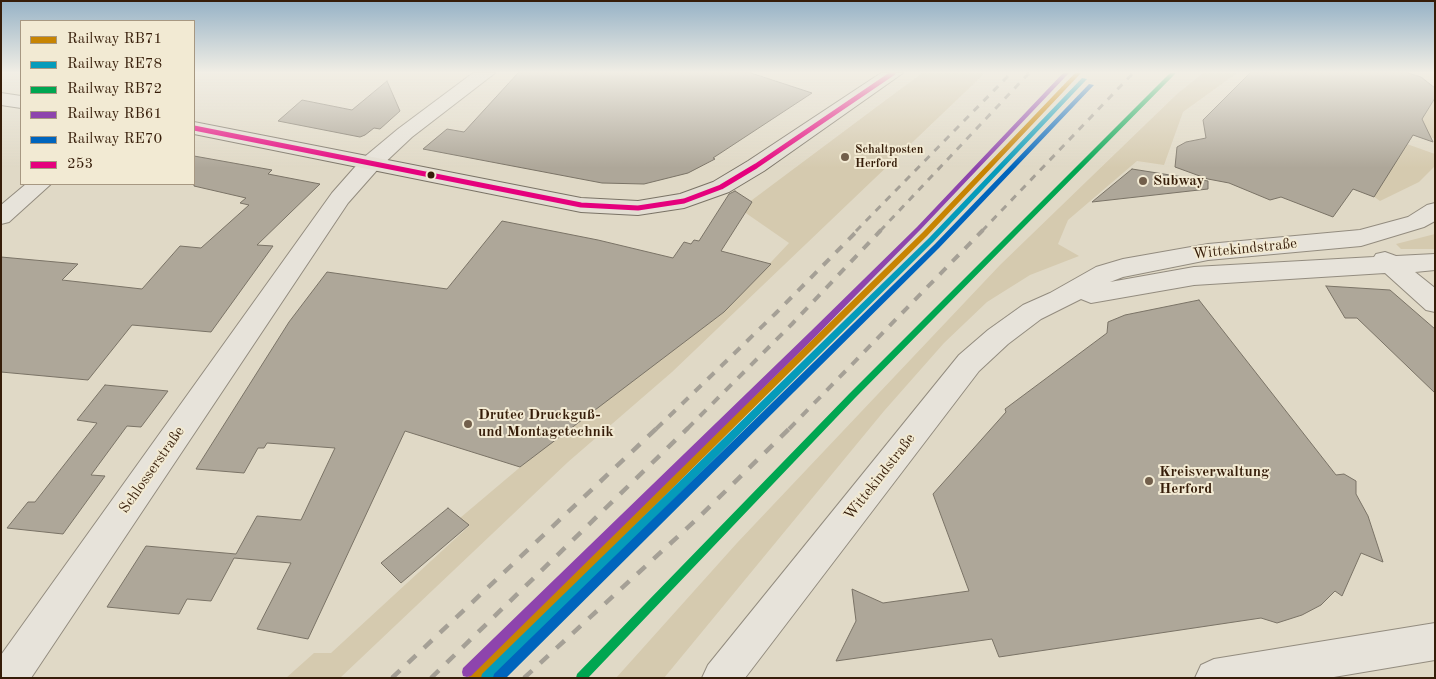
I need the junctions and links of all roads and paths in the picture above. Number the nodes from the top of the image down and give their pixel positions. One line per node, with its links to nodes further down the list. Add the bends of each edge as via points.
1 (443, 105): 4 (street, Schlosserstraße)
2 (846, 105): 4 (main road, via 721,187 664,205 581,206)
3 (195, 128): 4 (main road)
4 (370, 164): 14 (street, Schlosserstraße, via 340,198)
5 (39, 185): 7 (street)
6 (1435, 210): 8 (street, Wittekindstraße, via 1416,222)
7 (1, 217)
8 (1361, 238): 10 (street); 11 (street, Wittekindstraße, via 1157,260 1105,273)
9 (1435, 262): 10 (street, Wittekindstraße)
10 (1392, 266): 11 (street, Wittekindstraße, via 1194,276); 12 (street)
11 (1059, 300): 15 (street, Wittekindstraße, via 1032,312 968,363)
12 (1435, 303)
13 (1435, 642): 16 (street)
14 (8, 678)
15 (721, 678)
16 (1214, 678)

